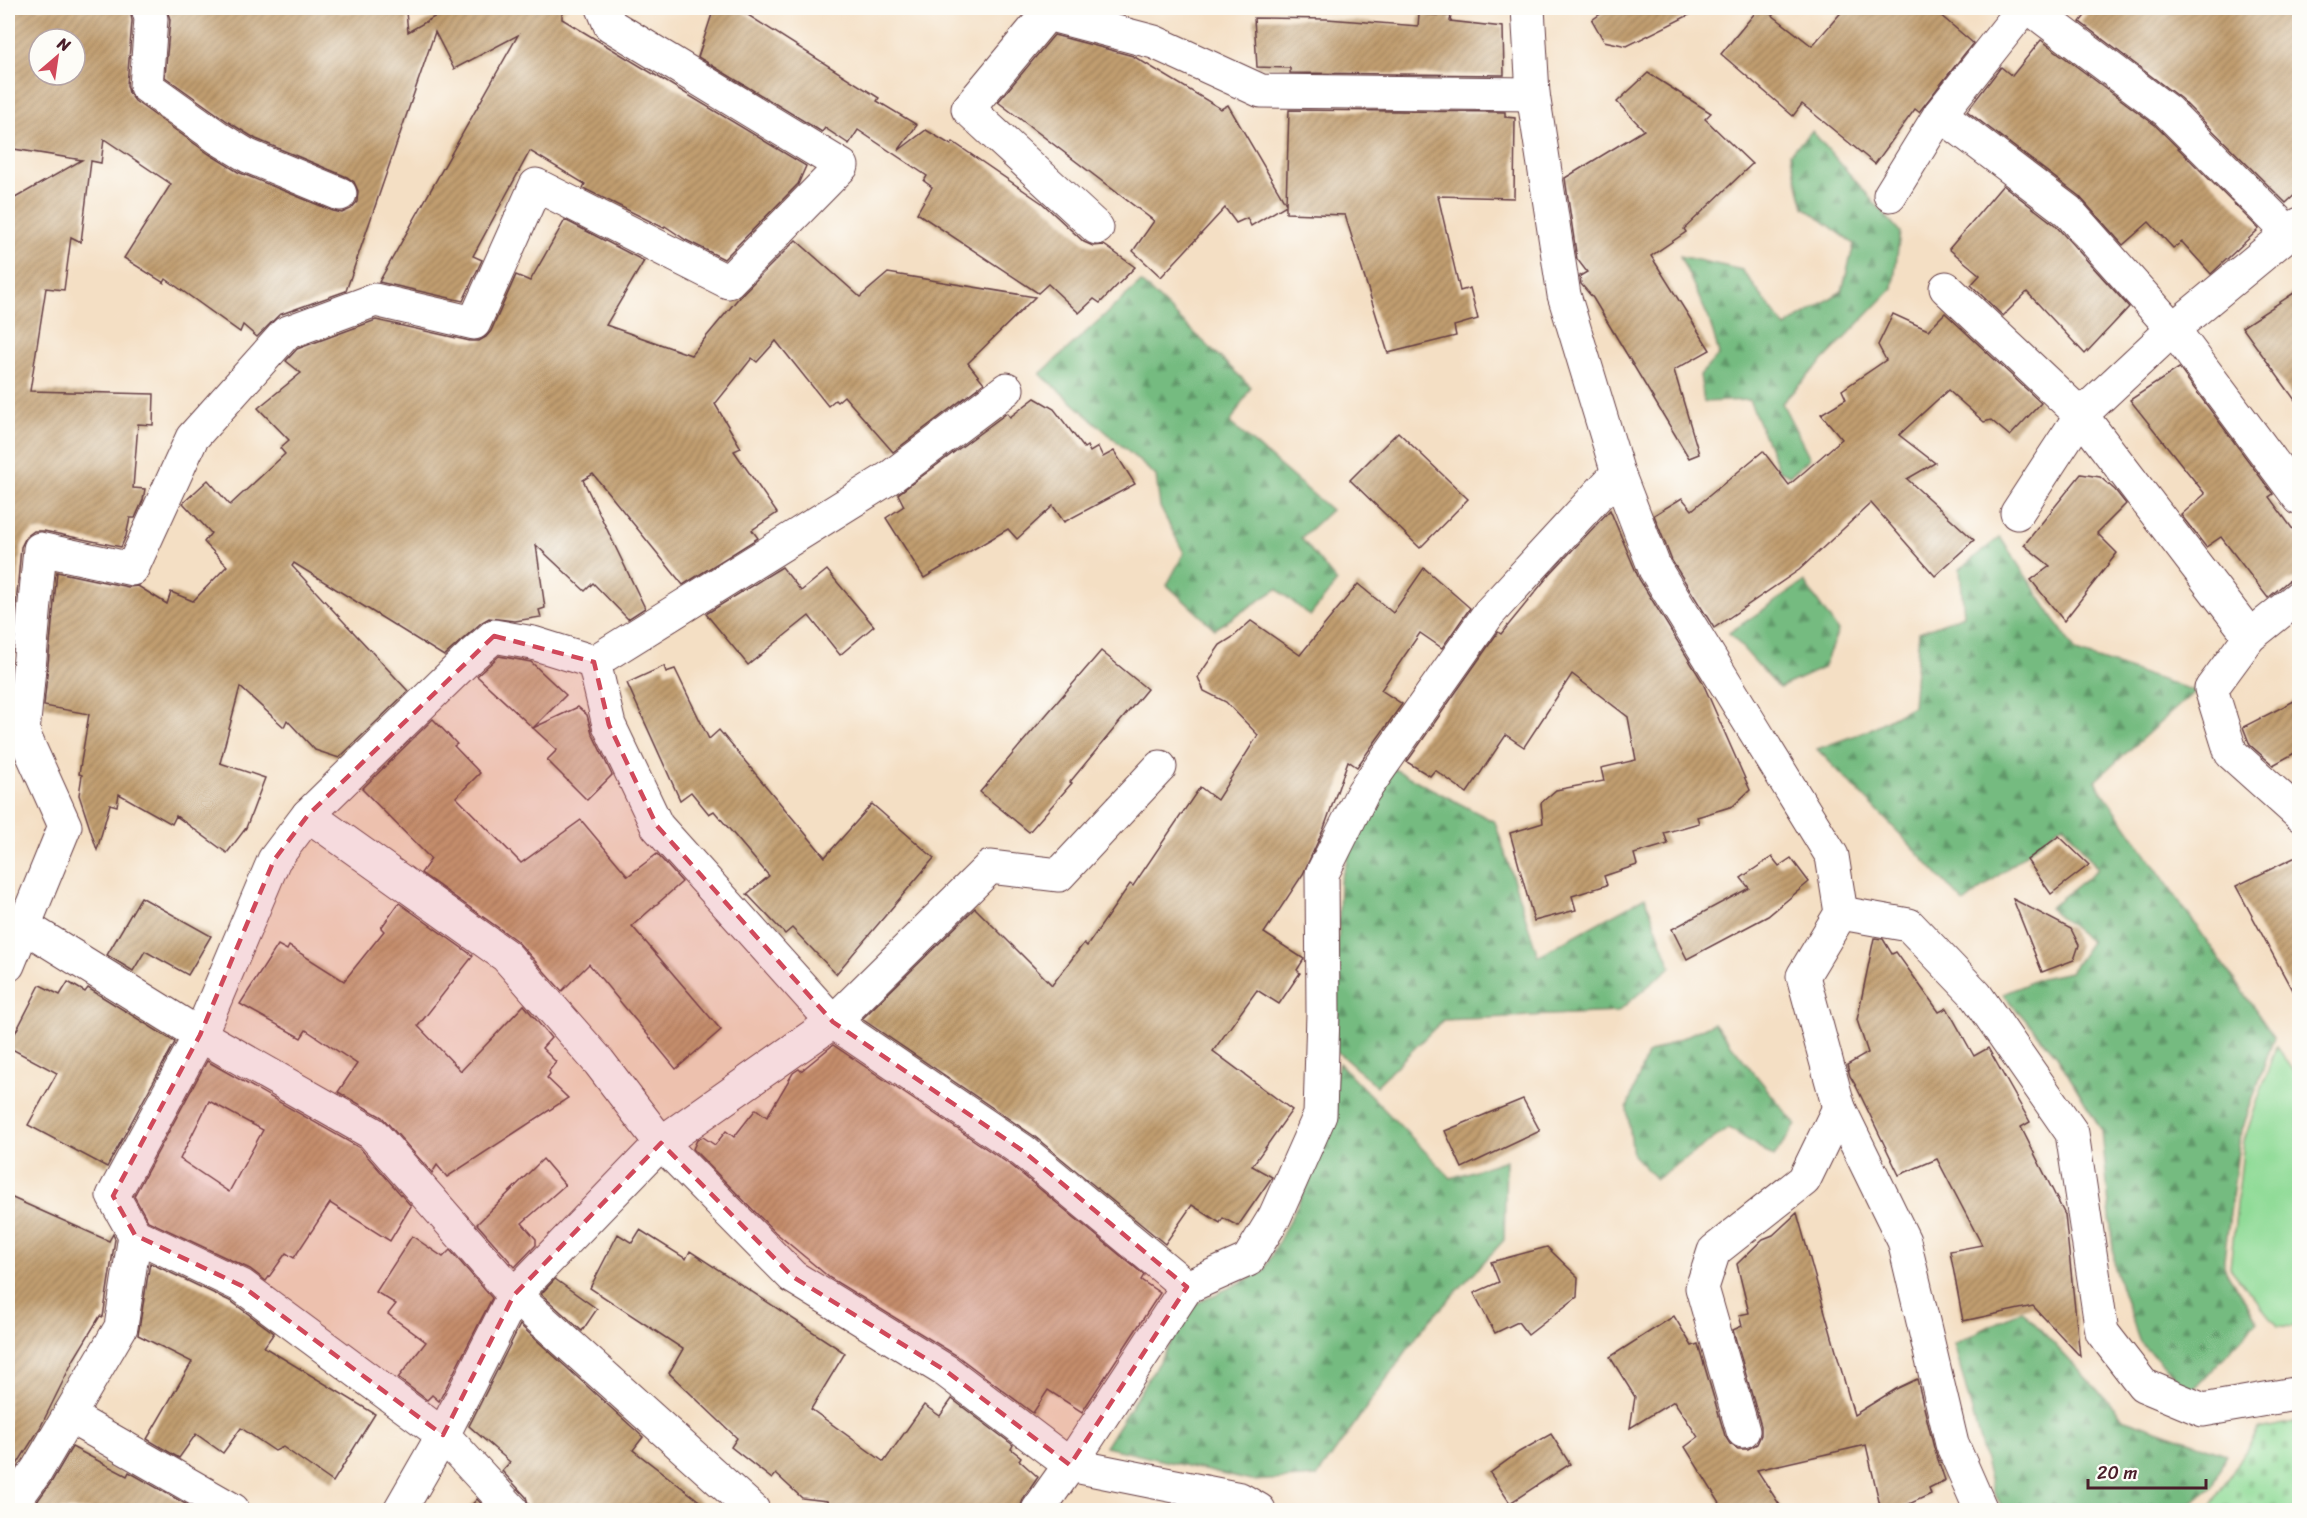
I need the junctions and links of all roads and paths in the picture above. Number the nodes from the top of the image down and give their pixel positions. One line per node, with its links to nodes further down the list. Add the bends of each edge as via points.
1 (148, 8): 8 (street, via 151,19 146,86 248,156)
2 (603, 8): 21 (street, via 610,25 842,166 728,282 536,185 474,323 375,300 286,333 192,438 132,569 40,549)
3 (1528, 8): 6 (street)
4 (2024, 8): 7 (street)
5 (2030, 8): 11 (street, via 2167,111)
6 (1533, 93): 10 (street, via 1261,91 1154,42 1047,14 968,109); 16 (street, via 1564,295)
7 (1940, 114): 9 (street); 13 (street, via 2068,211)
8 (340, 194)
9 (1890, 195)
10 (1097, 228)
11 (2294, 229): 13 (street)
12 (1946, 288): 15 (street)
13 (2173, 329): 15 (street); 17 (street)
14 (1007, 389): 22 (street, via 892,476)
15 (2081, 415): 18 (street); 20 (street)
16 (1618, 473): 26 (street, via 1655,568 1832,856); 34 (street, via 1489,613 1363,792 1322,873 1320,1115 1275,1216 1248,1260)
17 (2300, 499)
18 (2017, 513)
19 (2300, 596): 20 (street)
20 (2250, 636): 25 (street, via 2211,689 2231,753)
21 (19, 650): 27 (street, via 22,733 66,826)
22 (594, 662): 24 (street, via 533,643 494,636); 29 (street, via 609,725 657,826)
23 (1160, 766): 29 (street, via 1059,875 990,867)
24 (308, 815): 30 (street, via 274,860); 32 (street, via 506,956 599,1062)
25 (2300, 815)
26 (1841, 913): 31 (street, via 1803,976); 36 (street, via 1909,925 1976,995 2072,1133 2102,1332 2144,1385 2203,1410)
27 (24, 926): 28 (street); 30 (street)
28 (8, 965)
29 (833, 1022): 32 (street); 34 (street, via 1023,1150)
30 (200, 1035): 33 (street, via 113,1196); 35 (street, via 372,1133)
31 (1839, 1108): 38 (street, via 1804,1180 1714,1251 1702,1288); 48 (street, via 1904,1241 1952,1444)
32 (661, 1143): 35 (street); 40 (street, via 793,1278 946,1371)
33 (135, 1235): 37 (street, via 121,1326); 39 (street, via 242,1286)
34 (1188, 1287): 40 (street)
35 (514, 1295): 39 (street); 45 (street)
36 (2300, 1393)
37 (69, 1416): 41 (street); 42 (street)
38 (1743, 1431)
39 (443, 1435): 43 (street); 44 (street)
40 (1070, 1465): 46 (street); 47 (street, via 1240,1499)
41 (8, 1510)
42 (233, 1510)
43 (400, 1510)
44 (512, 1510)
45 (753, 1510)
46 (1038, 1510)
47 (1259, 1510)
48 (1981, 1510)

